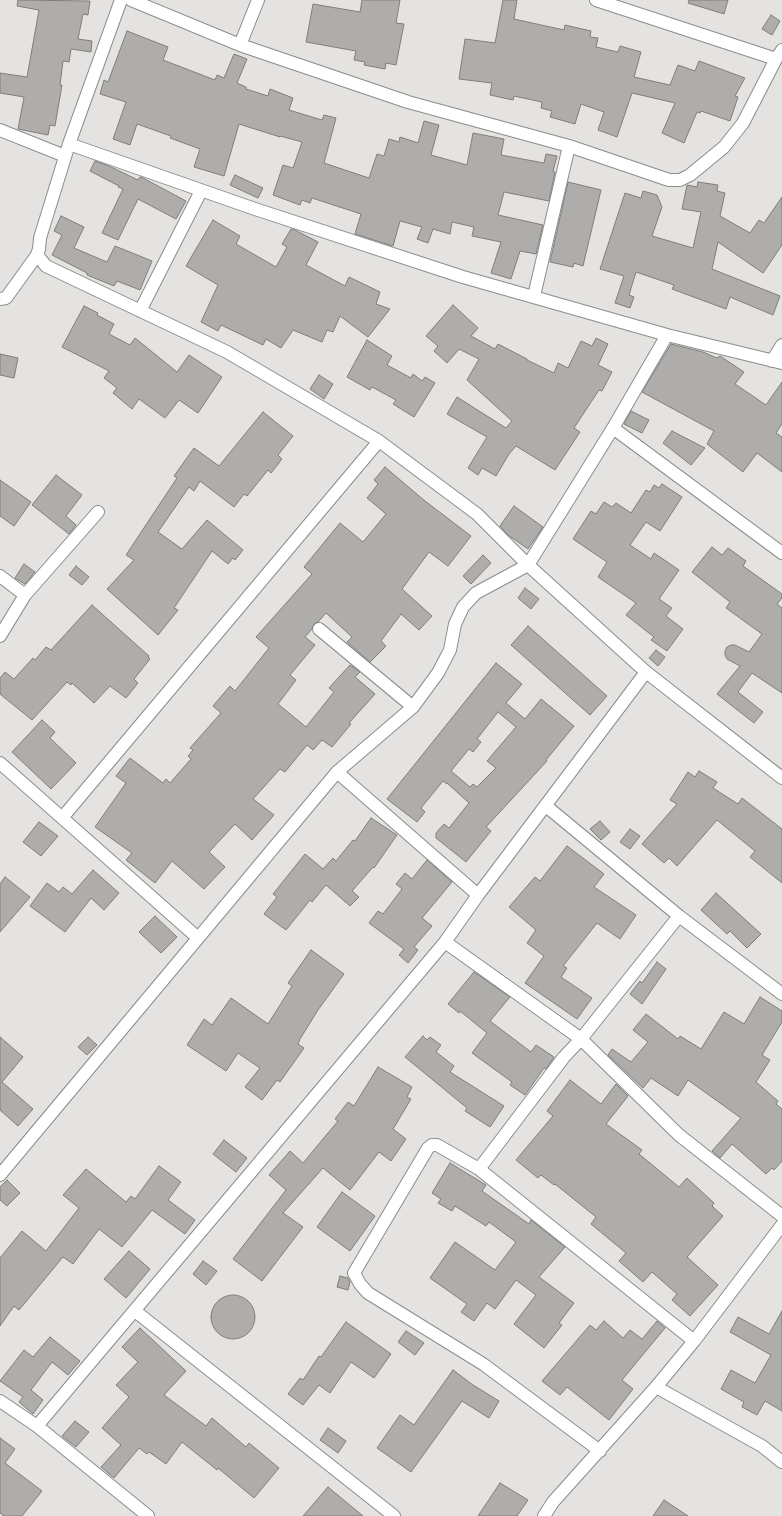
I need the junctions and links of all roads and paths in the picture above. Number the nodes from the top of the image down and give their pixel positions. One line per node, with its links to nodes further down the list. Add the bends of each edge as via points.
1 (121, 0): 8 (street)
2 (131, 0): 5 (street)
3 (258, 0): 5 (street)
4 (596, 0): 6 (street)
5 (240, 45): 9 (street, via 408,102)
6 (779, 54): 9 (street, via 742,123 724,147 680,180 669,180)
7 (0, 130): 10 (street)
8 (69, 144): 10 (street); 11 (street)
9 (569, 146): 13 (street)
10 (65, 156): 12 (street)
11 (202, 191): 13 (street, via 463,276); 15 (street)
12 (37, 255): 14 (street, via 6,298); 15 (street, via 46,266)
13 (534, 296): 16 (street)
14 (0, 300)
15 (140, 311): 20 (street, via 227,352)
16 (667, 335): 18 (street); 19 (street)
17 (782, 345): 18 (street)
18 (777, 362)
19 (613, 428): 22 (street); 23 (street)
20 (379, 441): 23 (street, via 477,514); 34 (street)
21 (98, 512): 25 (street)
22 (782, 553)
23 (528, 565): 28 (street); 29 (street, via 476,593 463,607 455,624 450,650 438,673)
24 (0, 576): 25 (street)
25 (25, 595): 27 (street)
26 (320, 629): 29 (street)
27 (0, 636)
28 (646, 672): 32 (street); 33 (street)
29 (414, 707): 31 (street)
30 (0, 763): 34 (street)
31 (337, 772): 35 (street); 37 (street)
32 (781, 774)
33 (546, 806): 35 (street); 36 (street)
34 (62, 818): 37 (street)
35 (478, 895): 38 (street)
36 (679, 916): 39 (street); 40 (street)
37 (198, 938): 42 (street)
38 (445, 942): 40 (street); 45 (street)
39 (782, 994)
40 (580, 1039): 41 (street); 43 (street, via 679,1135)
41 (479, 1169): 46 (street); 50 (street, via 437,1145 428,1148 354,1273 368,1293 483,1364)
42 (0, 1176)
43 (782, 1216)
44 (782, 1225): 46 (street)
45 (135, 1311): 49 (street); 53 (street)
46 (694, 1341): 47 (street)
47 (656, 1387): 50 (street); 51 (street, via 762,1446)
48 (0, 1402): 49 (street)
49 (37, 1426): 52 (street)
50 (600, 1451): 54 (street, via 553,1502)
51 (782, 1462)
52 (148, 1516)
53 (394, 1516)
54 (544, 1516)

